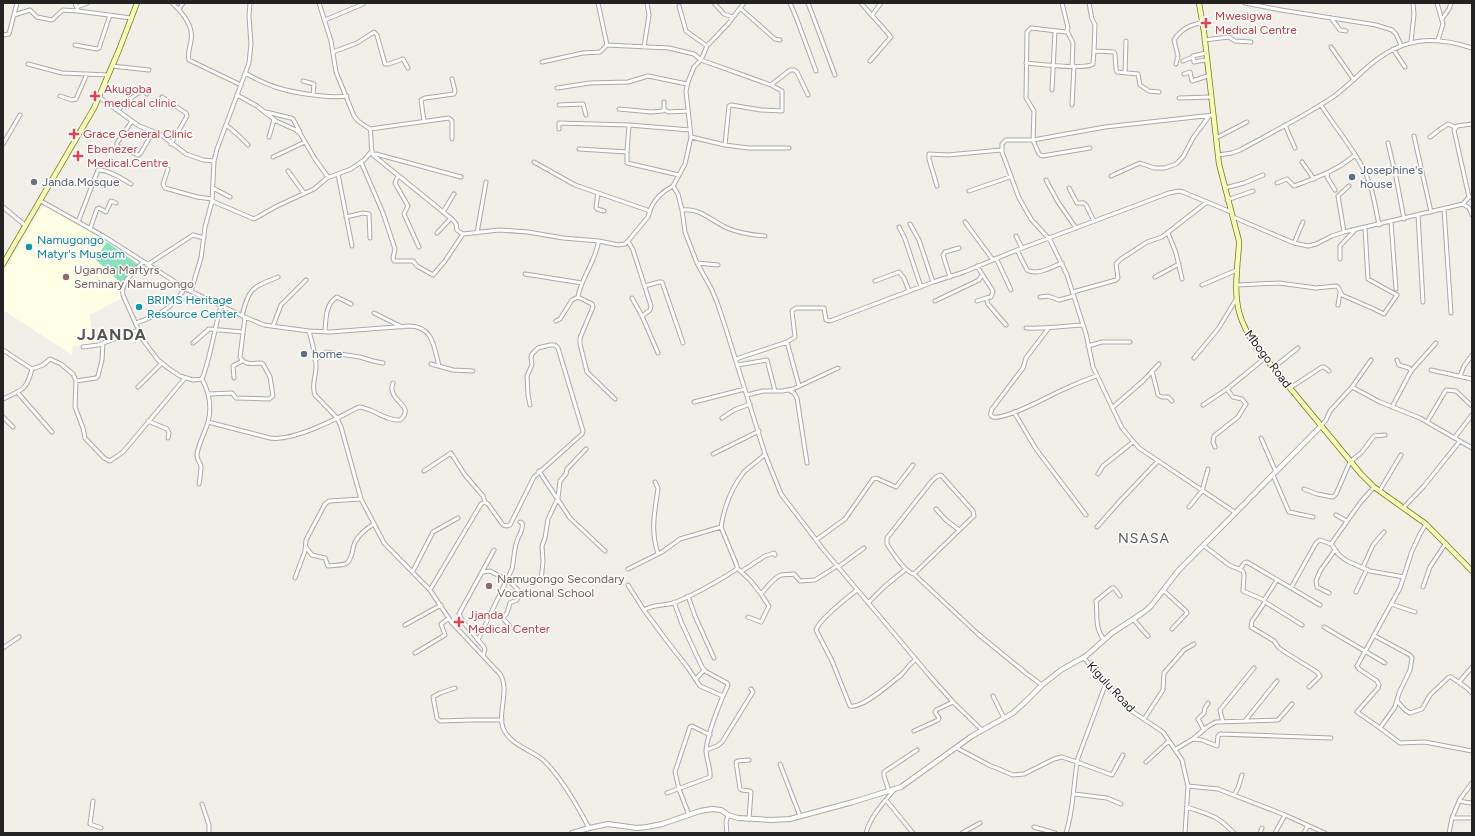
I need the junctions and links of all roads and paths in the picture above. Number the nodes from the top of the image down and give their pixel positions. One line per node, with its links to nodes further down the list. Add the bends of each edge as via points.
1 (17, 3): 30 (street)
2 (75, 3): 26 (street)
3 (87, 3): 26 (street)
4 (137, 3): 34 (main road)
5 (172, 3): 28 (street)
6 (182, 3): 28 (street)
7 (250, 3): 76 (street, via 251,54)
8 (318, 3): 37 (street)
9 (598, 3): 50 (street)
10 (647, 3): 53 (street, via 649,15)
11 (714, 3): 33 (street, via 724,14)
12 (744, 3): 27 (street)
13 (790, 3): 75 (street)
14 (808, 3): 81 (street)
15 (861, 3): 31 (street)
16 (881, 3): 31 (street)
17 (1062, 3): 41 (street)
18 (1089, 3): 57 (street, via 1095,25)
19 (1199, 3): 38 (main road, Mbogo Road)
20 (1247, 3): 35 (street)
21 (1413, 3): 48 (street)
22 (1437, 3): 36 (street)
23 (1451, 3): 36 (street)
24 (363, 4): 37 (street)
25 (679, 6): 52 (street, via 686,31)
26 (77, 7): 29 (street)
27 (740, 8): 33 (street); 43 (street, via 775,39)
28 (179, 9): 87 (street, via 191,32 189,60)
29 (78, 11): 30 (street, via 62,10 52,20 37,17 30,10); 32 (street)
30 (14, 15): 42 (street, via 9,34)
31 (872, 15): 62 (street, via 891,37)
32 (110, 16): 34 (street); 49 (street, via 99,48)
33 (733, 17): 52 (street)
34 (131, 18): 70 (main road)
35 (1331, 18): 39 (street, via 1338,29); 51 (street, via 1388,28 1396,34)
36 (1442, 19): 45 (street)
37 (325, 20): 58 (street)
38 (1202, 23): 44 (main road, Mbogo Road); 68 (street, via 1181,31 1174,40 1178,56)
39 (1346, 30)
40 (1055, 31): 41 (street); 66 (street, via 1029,28); 69 (street)
41 (1068, 31): 71 (street, via 1073,43)
42 (3, 35)
43 (780, 40)
44 (1204, 40): 47 (street, via 1229,36 1235,41); 59 (main road, Mbogo Road)
45 (1438, 40): 48 (street); 55 (street)
46 (1126, 41): 77 (street)
47 (1251, 42)
48 (1411, 42): 51 (street)
49 (75, 45)
50 (607, 45): 53 (street); 65 (street, via 600,52)
51 (1401, 45): 56 (street)
52 (707, 46): 61 (street)
53 (644, 47): 61 (street, via 669,48 694,54)
54 (1331, 47): 84 (street)
55 (1472, 48)
56 (1393, 49): 72 (street); 84 (street)
57 (1094, 51): 71 (street, via 1093,65); 77 (street, via 1114,52 1116,70)
58 (333, 52): 73 (street, via 357,43 374,32 386,64 403,59); 97 (street, via 336,72)
59 (1206, 53): 60 (street); 63 (main road, Mbogo Road)
60 (1193, 57): 63 (street, via 1194,62); 64 (street)
61 (701, 60): 86 (street, via 694,67); 88 (street)
62 (870, 60)
63 (1206, 60): 82 (main road, Mbogo Road)
64 (1183, 61)
65 (542, 62)
66 (1026, 63): 69 (street); 138 (street, via 1026,98 1034,111)
67 (28, 64): 78 (street, via 62,73)
68 (1176, 64)
69 (1054, 65): 71 (street); 90 (street)
70 (112, 66): 74 (street); 80 (main road)
71 (1073, 66): 106 (street)
72 (1405, 67)
73 (408, 68)
74 (149, 70)
75 (816, 71)
76 (245, 73): 87 (street); 94 (street, via 276,88)
77 (1125, 73): 91 (street, via 1138,74 1140,85 1149,91)
78 (86, 74): 80 (street); 96 (street, via 76,99)
79 (1184, 74): 82 (street, via 1190,72 1192,81)
80 (108, 75): 98 (main road)
81 (835, 75)
82 (1208, 76): 100 (main road, Mbogo Road)
83 (452, 78): 118 (street, via 454,94 421,100)
84 (1354, 80): 107 (street)
85 (303, 81): 94 (street, via 314,84)
86 (687, 84): 89 (street, via 648,76 628,82 590,83); 111 (street)
87 (241, 85): 93 (street)
88 (771, 85): 95 (street, via 790,70 794,70); 105 (street, via 782,91 782,111)
89 (557, 88)
90 (1052, 90)
91 (1160, 92)
92 (146, 94): 109 (street, via 143,91 135,95)
93 (237, 95): 112 (street); 121 (street)
94 (313, 95): 97 (street)
95 (808, 95)
96 (60, 96)
97 (347, 96): 125 (street, via 356,119)
98 (99, 97): 109 (street); 191 (main road)
99 (162, 97): 142 (street, via 187,116)
100 (1211, 97): 101 (street); 115 (main road, Mbogo Road)
101 (1179, 98)
102 (664, 102): 110 (street)
103 (726, 102): 105 (street)
104 (559, 105): 114 (street, via 583,104)
105 (731, 105): 144 (street, via 728,108)
106 (1072, 105)
107 (1321, 105): 123 (street); 153 (street)
108 (618, 109): 110 (street)
109 (118, 110): 117 (street)
110 (662, 111): 111 (street)
111 (688, 111): 127 (street)
112 (265, 112): 116 (street); 131 (street, via 293,119)
113 (20, 115): 130 (street)
114 (586, 115)
115 (1211, 116): 136 (main road, Mbogo Road); 138 (street, via 1105,127); 166 (street, via 1192,138 1183,157 1176,164 1154,168 1140,163)
116 (274, 120): 131 (street, via 294,128); 133 (street)
117 (132, 121): 128 (street); 128 (street, via 117,146 138,155)
118 (424, 121): 125 (street); 137 (street, via 450,119)
119 (1247, 122): 136 (street)
120 (1472, 124): 124 (street)
121 (226, 125): 143 (street); 155 (street)
122 (629, 126): 126 (street, via 559,123); 127 (street); 150 (street)
123 (1285, 126): 147 (street); 152 (street, via 1240,150)
124 (1455, 127): 135 (street, via 1448,124); 188 (street)
125 (370, 129): 151 (street)
126 (559, 129)
127 (690, 130): 134 (street)
128 (153, 132): 142 (street, via 160,134)
129 (3, 134): 130 (street)
130 (9, 134): 141 (street)
131 (301, 135): 139 (street)
132 (1414, 136): 202 (street)
133 (269, 137)
134 (691, 137): 144 (street); 163 (street, via 685,164)
135 (1430, 137)
136 (1216, 138): 152 (main road, Mbogo Road)
137 (452, 139)
138 (1033, 140): 146 (street, via 1042,156); 149 (street, via 1006,140)
139 (304, 142): 154 (street); 167 (street)
140 (1388, 143): 208 (street)
141 (3, 144)
142 (171, 144): 155 (street, via 191,156)
143 (248, 145)
144 (725, 145): 145 (street)
145 (788, 148)
146 (1090, 148)
147 (1295, 148)
148 (579, 150): 150 (street)
149 (1001, 150): 169 (street); 176 (street, via 948,155 929,154 928,159)
150 (627, 152): 163 (street, via 627,163)
151 (372, 153): 156 (street); 165 (street); 168 (street)
152 (1218, 155): 180 (main road, Mbogo Road)
153 (1355, 155): 161 (street); 215 (street, via 1370,183)
154 (273, 157)
155 (214, 161): 178 (street)
156 (361, 162): 162 (street); 226 (street, via 395,249 394,261 413,261 433,275)
157 (534, 162): 185 (street, via 575,185)
158 (1302, 162): 170 (street)
159 (168, 169): 189 (street, via 163,184 165,188)
160 (288, 171): 184 (street)
161 (1328, 173): 170 (street); 181 (street, via 1327,177)
162 (338, 174): 167 (street); 206 (street)
163 (679, 175): 175 (street)
164 (1262, 175): 180 (street)
165 (398, 176): 201 (street); 236 (street, via 395,183 408,206 404,214)
166 (1111, 176)
167 (328, 177): 184 (street)
168 (461, 177)
169 (1010, 177): 182 (street); 231 (street, via 1031,219)
170 (1314, 179): 173 (street, via 1294,186 1287,179)
171 (1046, 180): 218 (street)
172 (486, 182): 224 (street)
173 (1277, 183)
174 (131, 184): 210 (street, via 98,170)
175 (673, 186): 198 (street); 200 (street, via 654,201)
176 (937, 186)
177 (1349, 186): 223 (street, via 1338,196)
178 (213, 188): 187 (street); 189 (street)
179 (1069, 188): 209 (street, via 1077,203 1086,205)
180 (1225, 188): 190 (main road, Mbogo Road)
181 (1335, 190)
182 (969, 191)
183 (1253, 191): 190 (street)
184 (304, 193): 189 (street, via 254,219)
185 (598, 193): 199 (street, via 596,207); 200 (street)
186 (454, 194): 201 (street)
187 (230, 197)
188 (1470, 197): 194 (street)
189 (212, 200): 229 (street)
190 (1227, 200): 203 (main road, Mbogo Road)
191 (40, 201): 210 (street); 216 (main road)
192 (1207, 202): 203 (street); 209 (street, via 1179,191); 225 (street)
193 (116, 203): 220 (street, via 111,201 106,212 97,209)
194 (1463, 204): 196 (street); 197 (street)
195 (3, 207): 216 (street)
196 (1444, 209): 202 (street); 284 (street)
197 (1471, 209): 205 (street)
198 (682, 210): 227 (street, via 694,210 732,230); 243 (street, via 685,232)
199 (604, 211)
200 (650, 211): 233 (street)
201 (443, 212): 207 (street)
202 (1431, 212): 204 (street)
203 (1232, 214): 234 (street); 250 (main road, Mbogo Road, via 1239,241)
204 (1418, 215): 208 (street); 279 (street)
205 (1472, 215)
206 (346, 217): 230 (street, via 369,214); 235 (street)
207 (451, 218): 222 (street); 226 (street, via 457,230)
208 (1404, 219): 213 (street)
209 (1094, 221): 218 (street)
210 (78, 222): 220 (street)
211 (965, 222): 240 (street)
212 (1303, 222): 234 (street)
213 (1391, 222): 215 (street); 266 (street)
214 (910, 224): 259 (street, via 919,240)
215 (1379, 225): 219 (street)
216 (26, 226): 244 (main road)
217 (899, 227): 264 (street, via 906,238)
218 (1076, 228): 231 (street)
219 (1365, 228): 221 (street); 270 (street, via 1368,279 1396,294 1396,297 1384,314)
220 (90, 229): 242 (street)
221 (1355, 230): 223 (street); 241 (street, via 1340,246)
222 (437, 232)
223 (1344, 232): 234 (street, via 1312,246)
224 (477, 233): 226 (street); 232 (street, via 499,230)
225 (1168, 233): 246 (street); 271 (street, via 1147,242 1121,259 1116,264 1119,275 1116,280)
226 (463, 234)
227 (765, 236)
228 (1016, 236): 238 (street)
229 (204, 238): 247 (street, via 193,235); 268 (street)
230 (370, 238)
231 (1049, 238): 238 (street); 245 (street)
232 (599, 241): 233 (street, via 618,245); 260 (street)
233 (628, 241): 263 (street)
234 (1294, 243)
235 (352, 246)
236 (419, 247)
237 (958, 248): 253 (street, via 945,252 943,256)
238 (1022, 248): 239 (street)
239 (1017, 250): 240 (street); 245 (street, via 1027,270 1030,271 1036,272)
240 (994, 259): 249 (street); 267 (street)
241 (1340, 259)
242 (143, 262): 247 (street); 288 (street, via 122,289)
243 (697, 262): 248 (street); 315 (street, via 711,288)
244 (3, 263)
245 (1062, 263): 271 (street)
246 (1179, 264): 255 (street); 256 (street)
247 (147, 265): 265 (street)
248 (718, 265)
249 (977, 266): 252 (street); 253 (street)
250 (1237, 270): 261 (street); 262 (main road, Mbogo Road)
251 (525, 274): 260 (street)
252 (982, 275): 275 (street, via 993,293 991,297); 277 (street, via 979,280)
253 (950, 276): 259 (street)
254 (278, 277): 286 (street, via 253,288 246,300)
255 (1155, 277)
256 (1182, 279)
257 (306, 280): 291 (street, via 280,306)
258 (875, 282): 269 (street, via 899,272)
259 (933, 282): 264 (street)
260 (582, 283): 272 (street)
261 (1202, 285)
262 (1236, 285): 270 (street, via 1279,283 1316,288 1336,286); 276 (main road, Mbogo Road)
263 (646, 286): 285 (street, via 651,308); 305 (street, via 662,282)
264 (921, 287): 269 (street)
265 (185, 288): 268 (street); 288 (street, via 172,306)
266 (1396, 289)
267 (1011, 290)
268 (191, 291): 282 (street)
269 (909, 291): 300 (street, via 828,322 824,308 796,308 792,311 795,337)
270 (1340, 292): 281 (street)
271 (1074, 294): 273 (street, via 1059,300 1048,296); 290 (street)
272 (578, 297): 287 (street, via 572,300); 355 (street, via 593,305 579,340 587,372)
273 (1040, 297)
274 (632, 298): 285 (street)
275 (986, 298): 278 (street); 289 (street)
276 (1237, 298): 313 (street, via 1218,329); 314 (main road, Mbogo Road, via 1244,329)
277 (935, 301)
278 (977, 301)
279 (1423, 302)
280 (351, 304): 299 (street, via 337,297 333,299 327,312)
281 (1338, 305)
282 (220, 306): 286 (street); 296 (street)
283 (374, 313): 292 (street)
284 (1451, 313)
285 (642, 316): 311 (street)
286 (243, 317): 291 (street); 298 (street)
287 (556, 321)
288 (136, 323): 295 (street)
289 (1006, 325)
290 (1083, 325): 294 (street); 306 (street)
291 (273, 326): 297 (street)
292 (402, 327): 299 (street); 326 (street, via 415,326 427,332 432,340)
293 (1026, 328): 294 (street)
294 (1048, 329): 364 (street, via 990,413 993,417)
295 (139, 330): 302 (street); 321 (street, via 147,346)
296 (214, 330): 298 (street); 303 (street, via 208,330); 339 (street)
297 (309, 331): 299 (street); 317 (street)
298 (243, 332): 316 (street, via 240,358)
299 (325, 332)
300 (787, 342): 310 (street); 343 (street)
301 (1130, 342): 306 (street, via 1102,342)
302 (103, 343): 307 (street); 341 (street, via 98,376)
303 (193, 343)
304 (1436, 343): 334 (street)
305 (683, 344)
306 (1088, 346): 335 (street)
307 (83, 347)
308 (1298, 348): 328 (street)
309 (3, 350): 329 (street)
310 (765, 350): 315 (street); 318 (street)
311 (658, 353)
312 (1472, 355): 336 (street)
313 (1194, 358)
314 (1265, 358): 328 (main road, Mbogo Road); 348 (street)
315 (736, 359): 325 (street)
316 (242, 360): 338 (street, via 233,366); 352 (street, via 247,364 263,364 270,378 272,398 237,398 232,393)
317 (315, 360): 322 (street, via 326,352); 366 (street, via 313,390)
318 (767, 360): 325 (street); 350 (street)
319 (1371, 360): 345 (street)
320 (1397, 360): 334 (street)
321 (162, 363): 337 (street); 344 (street)
322 (383, 363)
323 (430, 364): 326 (street)
324 (1160, 364): 332 (street)
325 (738, 365): 347 (street)
326 (439, 366): 331 (street)
327 (838, 368): 343 (street)
328 (1273, 368): 346 (main road, Mbogo Road)
329 (32, 369): 341 (street, via 50,359 70,371); 351 (street, via 26,386)
330 (1431, 370): 336 (street)
331 (473, 371)
332 (1152, 371): 356 (street, via 1158,395 1168,397); 361 (street)
333 (1329, 371): 346 (street, via 1322,367)
334 (1411, 371): 363 (street)
335 (1096, 376): 361 (street); 364 (street)
336 (1460, 376): 340 (street)
337 (184, 378): 339 (street); 369 (street)
338 (234, 378)
339 (202, 379): 352 (street)
340 (1472, 379)
341 (76, 381): 369 (street, via 75,407 85,438 104,458 110,460 118,456)
342 (393, 383): 366 (street, via 393,394 405,410 400,420 361,407)
343 (799, 386): 349 (street)
344 (138, 387)
345 (1352, 387): 363 (street); 372 (street, via 1330,411)
346 (1290, 388): 372 (main road, Mbogo Road)
347 (745, 389): 353 (street); 357 (street)
348 (1227, 389): 360 (street); 382 (street, via 1233,397 1242,399 1246,404 1238,417 1214,436)
349 (789, 390): 350 (street); 392 (street, via 797,398)
350 (775, 391): 353 (street)
351 (17, 392): 354 (street); 375 (street)
352 (209, 394): 370 (street)
353 (747, 395): 358 (street)
354 (3, 399)
355 (615, 399)
356 (1172, 401)
357 (694, 402)
358 (750, 404): 367 (street); 374 (street)
359 (530, 405): 396 (street, via 527,376 532,365 532,354 538,348 555,345 584,431)
360 (1203, 405)
361 (1113, 406): 381 (street, via 1122,428)
362 (1472, 406): 371 (street, via 1456,391 1446,390)
363 (1392, 407): 371 (street)
364 (1014, 412): 412 (street, via 1040,455)
365 (3, 417): 373 (street)
366 (337, 418): 370 (street, via 280,439); 406 (street)
367 (722, 418)
368 (1471, 418): 377 (street)
369 (148, 421): 378 (street, via 168,429)
370 (208, 422): 400 (street, via 197,454 201,465)
371 (1427, 422): 377 (street)
372 (1321, 426): 391 (main road, Mbogo Road); 397 (street)
373 (13, 427)
374 (759, 431): 385 (street); 386 (street)
375 (52, 432)
376 (1386, 435): 391 (street, via 1374,436 1362,452)
377 (1455, 437): 380 (street)
378 (168, 438)
379 (1261, 438): 397 (street)
380 (1460, 441): 383 (street); 409 (street)
381 (1133, 442): 389 (street); 398 (street, via 1103,466)
382 (1215, 447)
383 (1472, 448)
384 (586, 449): 405 (street, via 567,469 560,481)
385 (713, 454)
386 (765, 454): 388 (street); 390 (street)
387 (1401, 455): 403 (street)
388 (760, 460): 390 (street); 420 (street, via 744,473 735,486)
389 (1158, 461): 404 (street); 421 (street)
390 (768, 462): 424 (street, via 781,494)
391 (1350, 462): 401 (main road, Mbogo Road); 402 (street, via 1333,497)
392 (807, 463)
393 (913, 465): 424 (street, via 896,487 874,478 845,519)
394 (1208, 469): 404 (street)
395 (424, 471): 407 (street, via 451,453)
396 (539, 471): 405 (street); 407 (street, via 510,525 503,525)
397 (1274, 473): 411 (street); 414 (street, via 1289,512)
398 (1098, 474)
399 (655, 482): 433 (street, via 658,488 653,526)
400 (199, 484)
401 (1374, 487): 403 (main road, Mbogo Road); 416 (street)
402 (1304, 489)
403 (1380, 490): 409 (main road, Mbogo Road)
404 (1202, 491): 408 (street); 411 (street)
405 (558, 498): 432 (street, via 570,518); 451 (street, via 548,519 542,546)
406 (361, 499): 418 (street); 428 (street, via 327,502)
407 (485, 502): 456 (street, via 481,504)
408 (1189, 507)
409 (1404, 507): 419 (main road, Mbogo Road)
410 (936, 508): 422 (street)
411 (1236, 513): 427 (street)
412 (1086, 515)
413 (1336, 515): 416 (street)
414 (1313, 517)
415 (458, 518): 442 (street, via 433,532)
416 (1347, 521): 426 (street)
417 (520, 522): 449 (street, via 523,528 516,541 515,558)
418 (374, 524): 428 (street, via 356,541 350,559 342,565 328,566 325,558 312,555); 442 (street, via 388,548)
419 (1426, 524): 425 (main road, Mbogo Road); 447 (street, via 1412,551)
420 (721, 527): 433 (street, via 680,539); 437 (street)
421 (1097, 527)
422 (959, 530): 439 (street, via 974,514 940,475 931,482 887,538 887,544); 446 (street)
423 (1384, 532): 436 (street, via 1373,545)
424 (816, 540): 435 (street)
425 (1446, 543): 444 (main road, Mbogo Road); 453 (street, via 1430,566)
426 (1331, 544): 431 (street); 454 (street, via 1318,541)
427 (1203, 545): 440 (street, via 1229,565); 455 (street)
428 (305, 547): 448 (street)
429 (864, 548): 435 (street)
430 (494, 550): 445 (street)
431 (1335, 550): 436 (street, via 1343,558); 460 (street, via 1320,571 1316,582 1317,587)
432 (605, 551)
433 (658, 554): 438 (street)
434 (775, 555): 443 (street, via 774,553 765,556)
435 (837, 566): 458 (street); 461 (street, via 815,580 801,582 794,574 781,576)
436 (1362, 567): 441 (street)
437 (737, 568): 443 (street); 463 (street, via 703,590)
438 (628, 569)
439 (906, 569): 446 (street); 467 (street)
440 (1240, 569): 450 (street, via 1247,562); 465 (street, via 1244,573 1243,591)
441 (1367, 570): 447 (street); 459 (street)
442 (413, 571): 456 (street)
443 (742, 571): 461 (street)
444 (1472, 571)
445 (482, 572): 449 (street, via 490,571); 486 (street, via 459,614)
446 (914, 574): 504 (street, via 978,634)
447 (1404, 577): 468 (street)
448 (295, 578)
449 (507, 580): 457 (street); 473 (street)
450 (1277, 580): 454 (street); 465 (street)
451 (541, 581)
452 (628, 585): 471 (street)
453 (1423, 587)
454 (1291, 588): 470 (street)
455 (1163, 589): 477 (street, via 1148,609); 482 (street, via 1187,613)
456 (430, 590): 469 (street)
457 (518, 590)
458 (857, 590): 467 (street); 495 (street, via 824,619 816,630 850,706 857,706 873,697)
459 (1356, 592)
460 (1329, 593)
461 (761, 594): 474 (street, via 769,606 763,620 760,623)
462 (518, 596): 476 (street, via 517,600 510,604)
463 (688, 596): 466 (street); 494 (street)
464 (1120, 596): 487 (street, via 1112,588 1096,601 1097,626)
465 (1265, 601): 480 (street); 505 (street, via 1251,627 1319,674)
466 (674, 602): 471 (street, via 654,605); 499 (street)
467 (868, 603): 495 (street)
468 (1392, 604): 472 (street); 484 (street)
469 (440, 605): 475 (street); 478 (street)
470 (1320, 605)
471 (644, 610): 500 (street)
472 (1415, 612)
473 (490, 615): 476 (street, via 499,614); 486 (street)
474 (748, 617)
475 (449, 618): 491 (street, via 441,624 445,635); 492 (street)
476 (503, 618): 479 (street)
477 (1133, 619): 483 (street); 487 (street)
478 (405, 625)
479 (509, 625)
480 (1302, 625)
481 (1324, 627): 490 (street)
482 (1172, 630)
483 (1148, 636)
484 (1375, 636): 490 (street); 511 (street, via 1412,657 1410,670)
485 (19, 637): 489 (street)
486 (478, 640): 492 (street, via 485,648)
487 (1104, 640): 493 (street)
488 (1194, 644): 516 (street, via 1184,650 1164,673 1163,690)
489 (3, 648)
490 (1366, 652): 496 (street); 520 (street, via 1357,667 1377,681 1379,686 1357,712)
491 (415, 653)
492 (483, 656): 517 (street, via 504,681)
493 (1083, 657): 502 (street, Kigulu Road, via 1102,675); 504 (street, via 1066,666)
494 (714, 658)
495 (916, 659): 512 (street)
496 (1385, 663)
497 (1472, 667): 503 (street)
498 (1254, 668): 519 (street, via 1220,710)
499 (704, 670): 500 (street); 509 (street, via 728,684)
500 (696, 679): 509 (street, via 701,687)
501 (1277, 681): 518 (street)
502 (1106, 683): 516 (street, Kigulu Road, via 1130,710); 535 (street)
503 (1460, 683): 508 (street); 511 (street, via 1449,677 1430,695 1422,709 1410,713)
504 (1042, 685): 515 (street, via 1020,707)
505 (1309, 687)
506 (455, 688): 517 (street, via 433,697 437,718 440,721)
507 (751, 689): 530 (street, via 753,692 722,742)
508 (1472, 693)
509 (723, 696): 524 (street)
510 (993, 696): 515 (street)
511 (1397, 701): 520 (street, via 1394,710)
512 (953, 702): 521 (street); 523 (street, via 936,710 938,720)
513 (1208, 703): 522 (street, via 1198,719)
514 (1292, 704): 518 (street, via 1278,720)
515 (1004, 718): 521 (street)
516 (1144, 719): 527 (street, Kigulu Road, via 1159,728)
517 (502, 720): 565 (street, via 510,738 549,766 574,801)
518 (1246, 721): 519 (street)
519 (1223, 722): 522 (street, via 1216,722)
520 (1380, 728): 532 (street, via 1400,743 1425,742)
521 (982, 730): 528 (street)
522 (1204, 730): 526 (street)
523 (914, 731)
524 (710, 735): 530 (street); 541 (street, via 690,727 675,772)
525 (1332, 738): 526 (street, via 1220,734 1216,746)
526 (1193, 739): 529 (street)
527 (1169, 740): 529 (street, Kigulu Road); 536 (street)
528 (957, 748): 535 (street, via 1013,775 1025,774 1058,758); 542 (street)
529 (1176, 749): 540 (street, Kigulu Road, via 1185,768)
530 (706, 750): 541 (street, via 710,777)
531 (917, 750): 543 (street, via 884,772)
532 (1472, 751)
533 (1123, 755): 535 (street, via 1112,775)
534 (749, 760): 560 (street, via 736,762 740,789 751,792)
535 (1077, 762): 545 (street)
536 (1146, 762)
537 (780, 764): 557 (street)
538 (1242, 774): 546 (street)
539 (1472, 783): 549 (street)
540 (1188, 786): 546 (street); 553 (street, Kigulu Road)
541 (679, 789): 544 (street); 554 (street)
542 (894, 790): 543 (street); 547 (street)
543 (889, 791): 557 (street)
544 (667, 793)
545 (1074, 794): 552 (street, via 1107,798); 576 (street, via 1071,819)
546 (1234, 795): 556 (street)
547 (886, 800): 572 (street); 573 (street)
548 (93, 801): 564 (street, via 90,823)
549 (1459, 801): 550 (street); 558 (street)
550 (1472, 802)
551 (202, 804): 568 (street)
552 (1121, 804)
553 (1187, 807): 577 (street, Kigulu Road); 578 (street, via 1216,817)
554 (689, 815): 555 (street, via 712,809 721,810); 566 (street)
555 (728, 815): 560 (street); 571 (street)
556 (1285, 815): 562 (street); 580 (street)
557 (800, 816): 560 (street, via 776,820)
558 (1452, 818): 559 (street); 583 (street)
559 (1472, 818)
560 (749, 819)
561 (980, 823): 574 (street)
562 (1308, 825): 581 (street); 582 (street)
563 (1034, 827): 575 (street)
564 (101, 828)
565 (589, 828): 566 (street, via 608,824); 569 (street)
566 (641, 828): 570 (street)
567 (1262, 828): 579 (street)
568 (209, 833)
569 (572, 833)
570 (639, 833)
571 (727, 833)
572 (866, 833)
573 (913, 833)
574 (962, 833)
575 (1055, 833)
576 (1066, 833)
577 (1185, 833)
578 (1234, 833)
579 (1260, 833)
580 (1275, 833)
581 (1304, 833)
582 (1325, 833)
583 (1449, 833)

